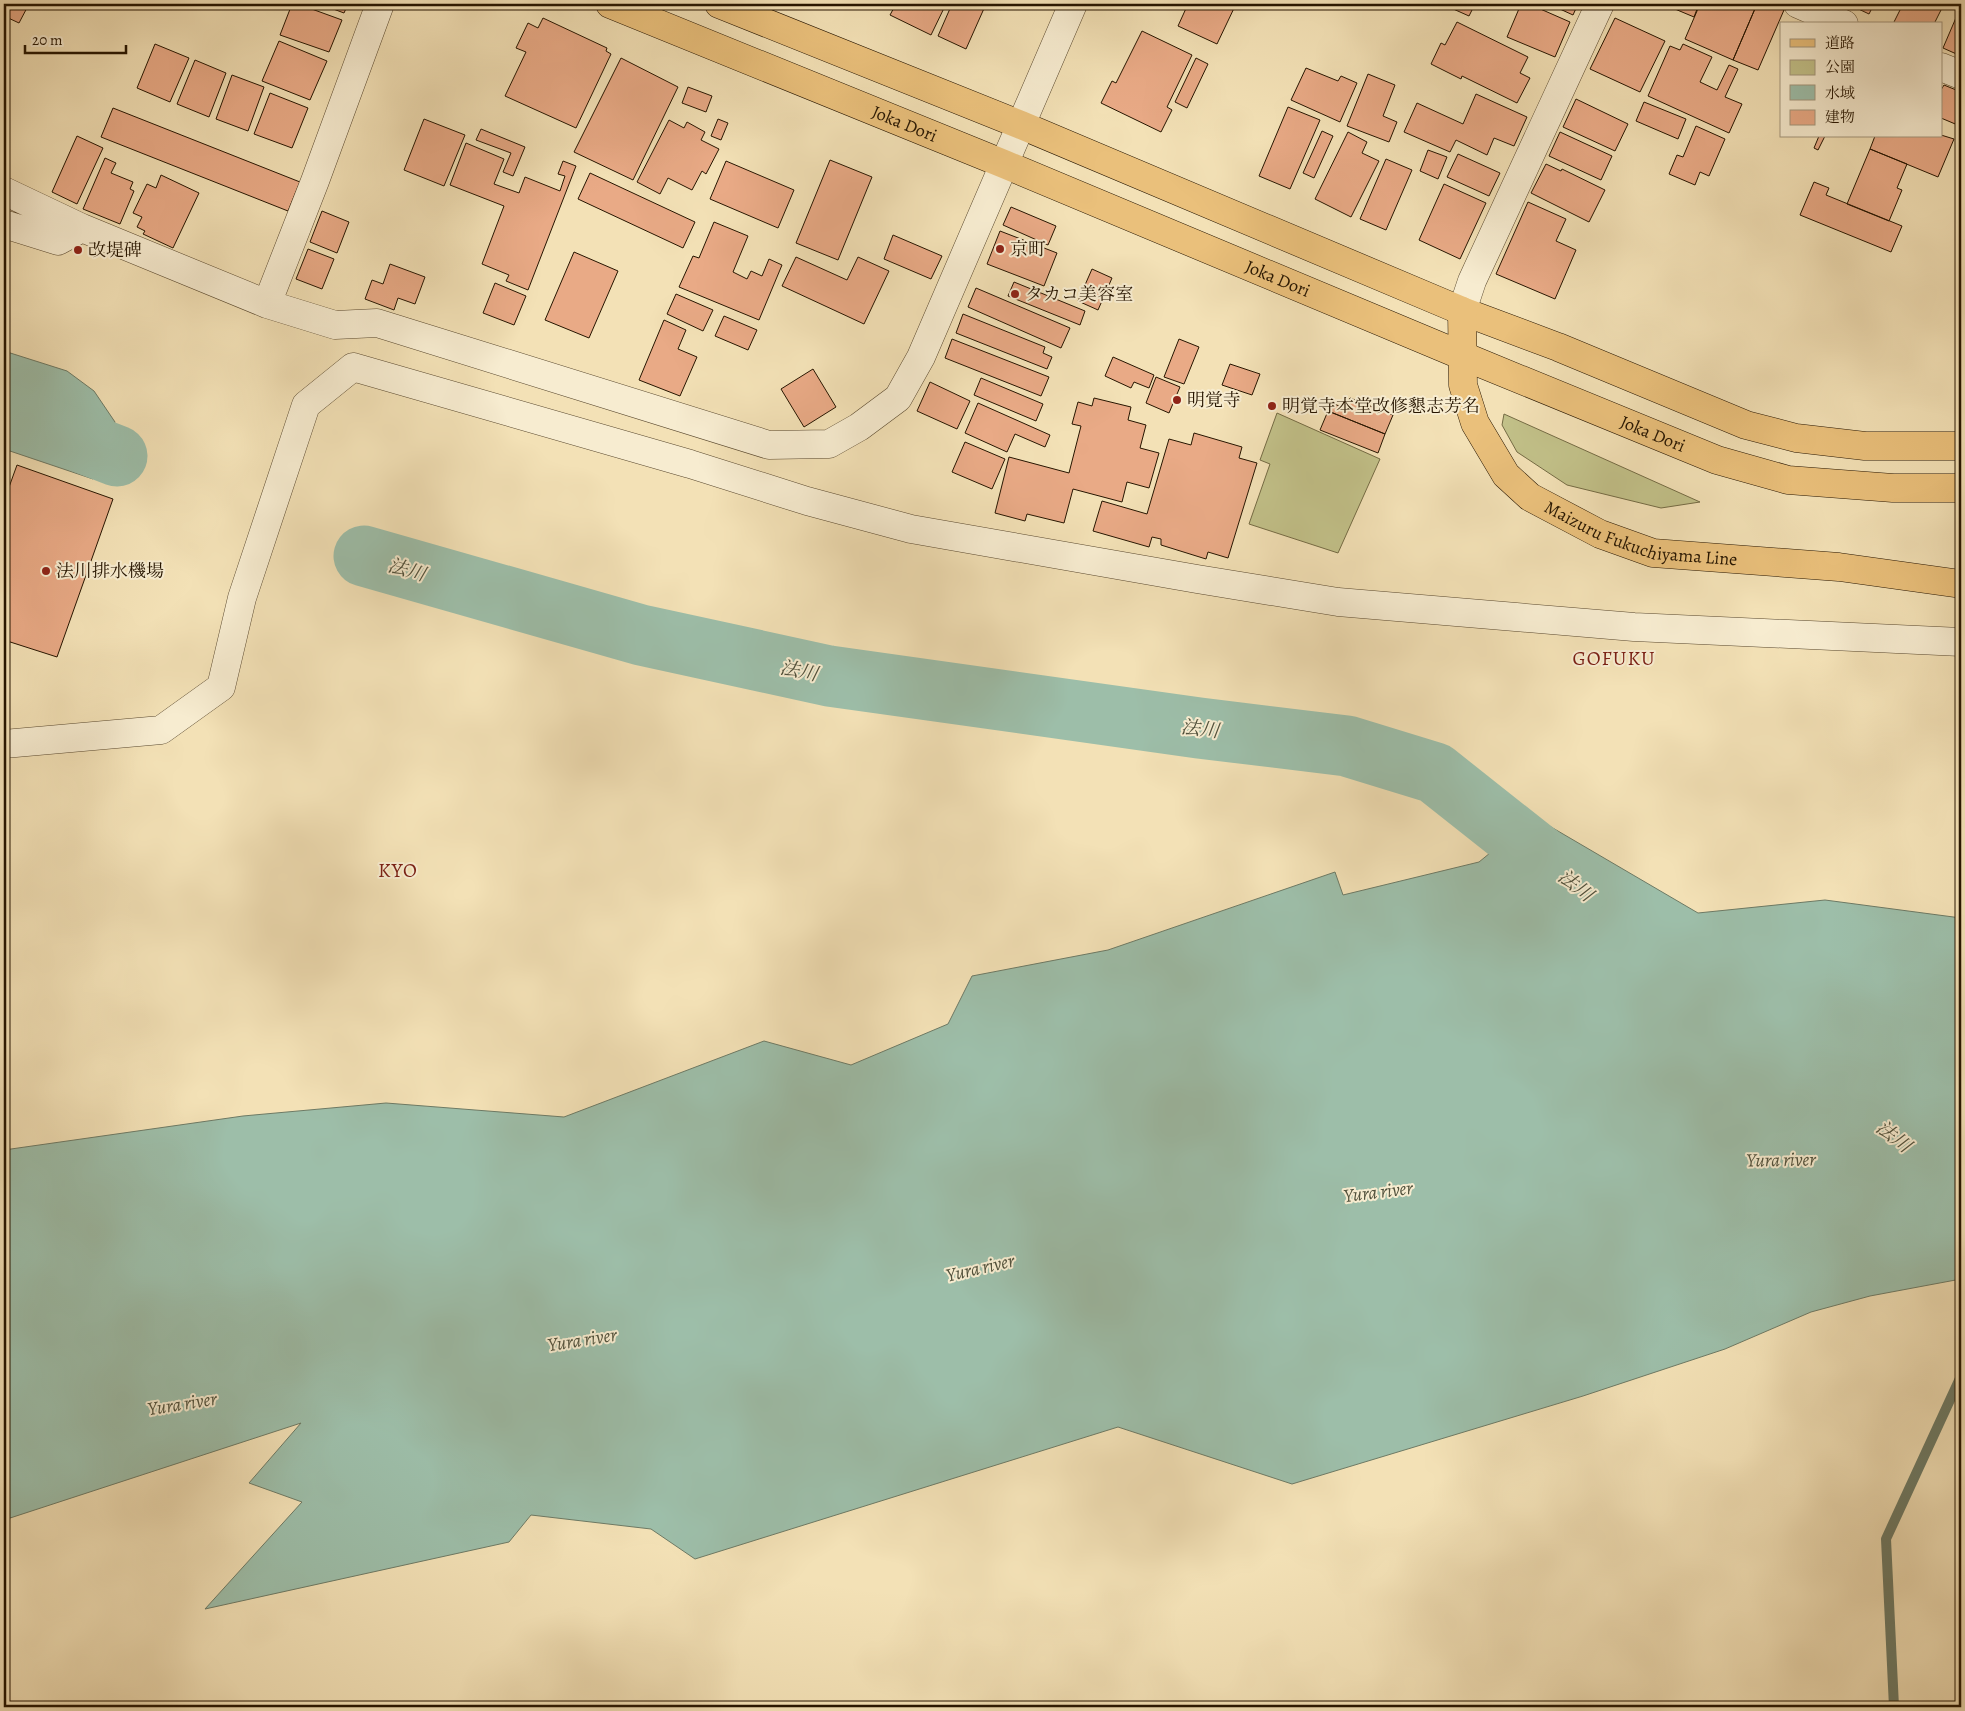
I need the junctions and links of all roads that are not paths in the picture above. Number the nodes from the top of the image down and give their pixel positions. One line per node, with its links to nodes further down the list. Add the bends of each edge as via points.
1 (380, 4): 15 (street)
2 (610, 4): 11 (main road, Joka Dori)
3 (719, 4): 10 (main road)
4 (1073, 4): 10 (street)
5 (1600, 4): 16 (street, via 1472,280)
6 (1798, 4): 7 (street)
7 (1839, 22)
8 (1942, 67): 9 (street)
9 (1961, 76)
10 (1021, 125): 11 (street); 16 (main road)
11 (1004, 164): 17 (street, via 920,357 898,398 830,444 769,446 377,323); 18 (main road, Joka Dori)
12 (4, 191): 14 (street)
13 (4, 224): 14 (street, via 58,241)
14 (82, 228): 15 (street)
15 (267, 304): 17 (street)
16 (1462, 311): 18 (main road, Maizuru Fukuchiyama Line); 20 (main road, via 1746,425 1796,438 1865,446)
17 (335, 325): 19 (street, via 344,334)
18 (1463, 356): 21 (main road, Joka Dori, via 1717,460 1788,480 1893,488); 22 (main road, Maizuru Fukuchiyama Line, via 1463,385 1475,423 1506,475 1530,497 1600,534 1653,553 1839,567)
19 (353, 366): 23 (street, via 911,529 1197,579 1338,602 1634,627); 24 (street, via 306,405 242,598 221,687 161,730)
20 (1961, 446)
21 (1961, 488)
22 (1961, 584)
23 (1961, 642)
24 (4, 744)

